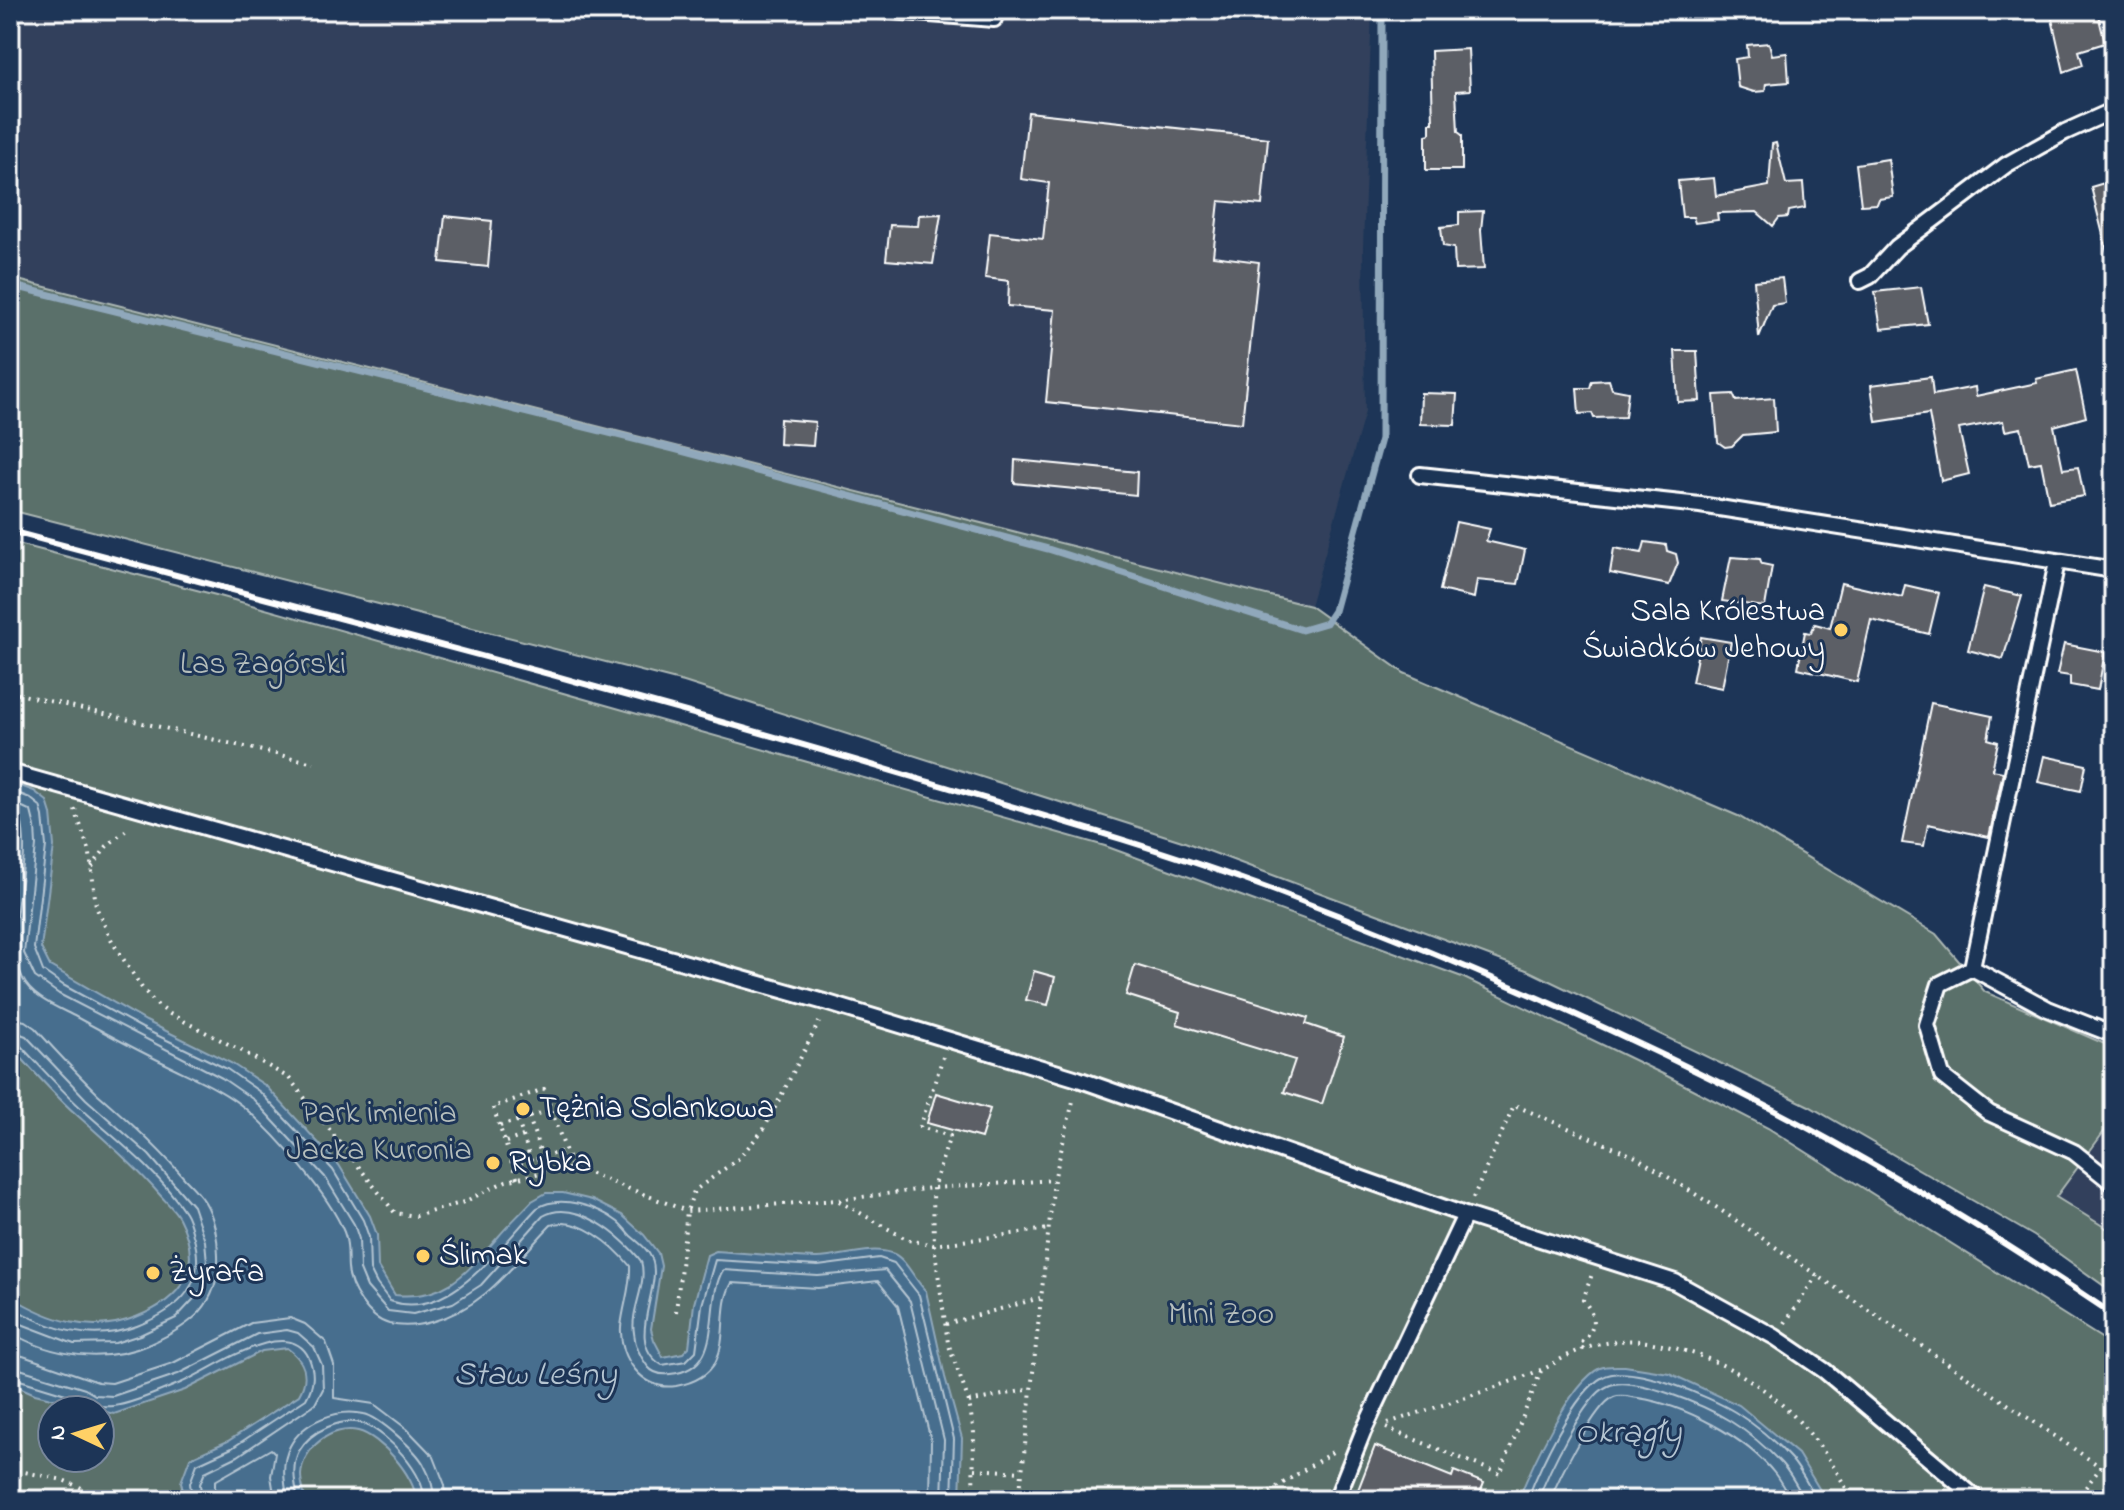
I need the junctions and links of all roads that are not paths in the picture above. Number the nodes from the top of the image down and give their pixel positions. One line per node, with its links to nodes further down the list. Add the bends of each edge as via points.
1 (878, 10): 2 (lane, via 994,19)
2 (995, 10)
3 (2114, 110): 4 (lane, via 2006,165)
4 (1860, 281)
5 (1420, 475): 6 (lane, via 1700,505)
6 (2057, 562): 7 (lane); 9 (lane)
7 (2114, 570)
8 (10, 772): 12 (lane, via 1078,1079)
9 (1972, 968): 10 (lane, via 2048,1009); 11 (lane, via 1940,984 1927,1025 1942,1076 1989,1113 2074,1152)
10 (2114, 1035)
11 (2114, 1184)
12 (1465, 1215): 13 (lane); 14 (lane, via 1675,1282 1775,1337 1825,1371)
13 (1336, 1500)
14 (1978, 1500)

